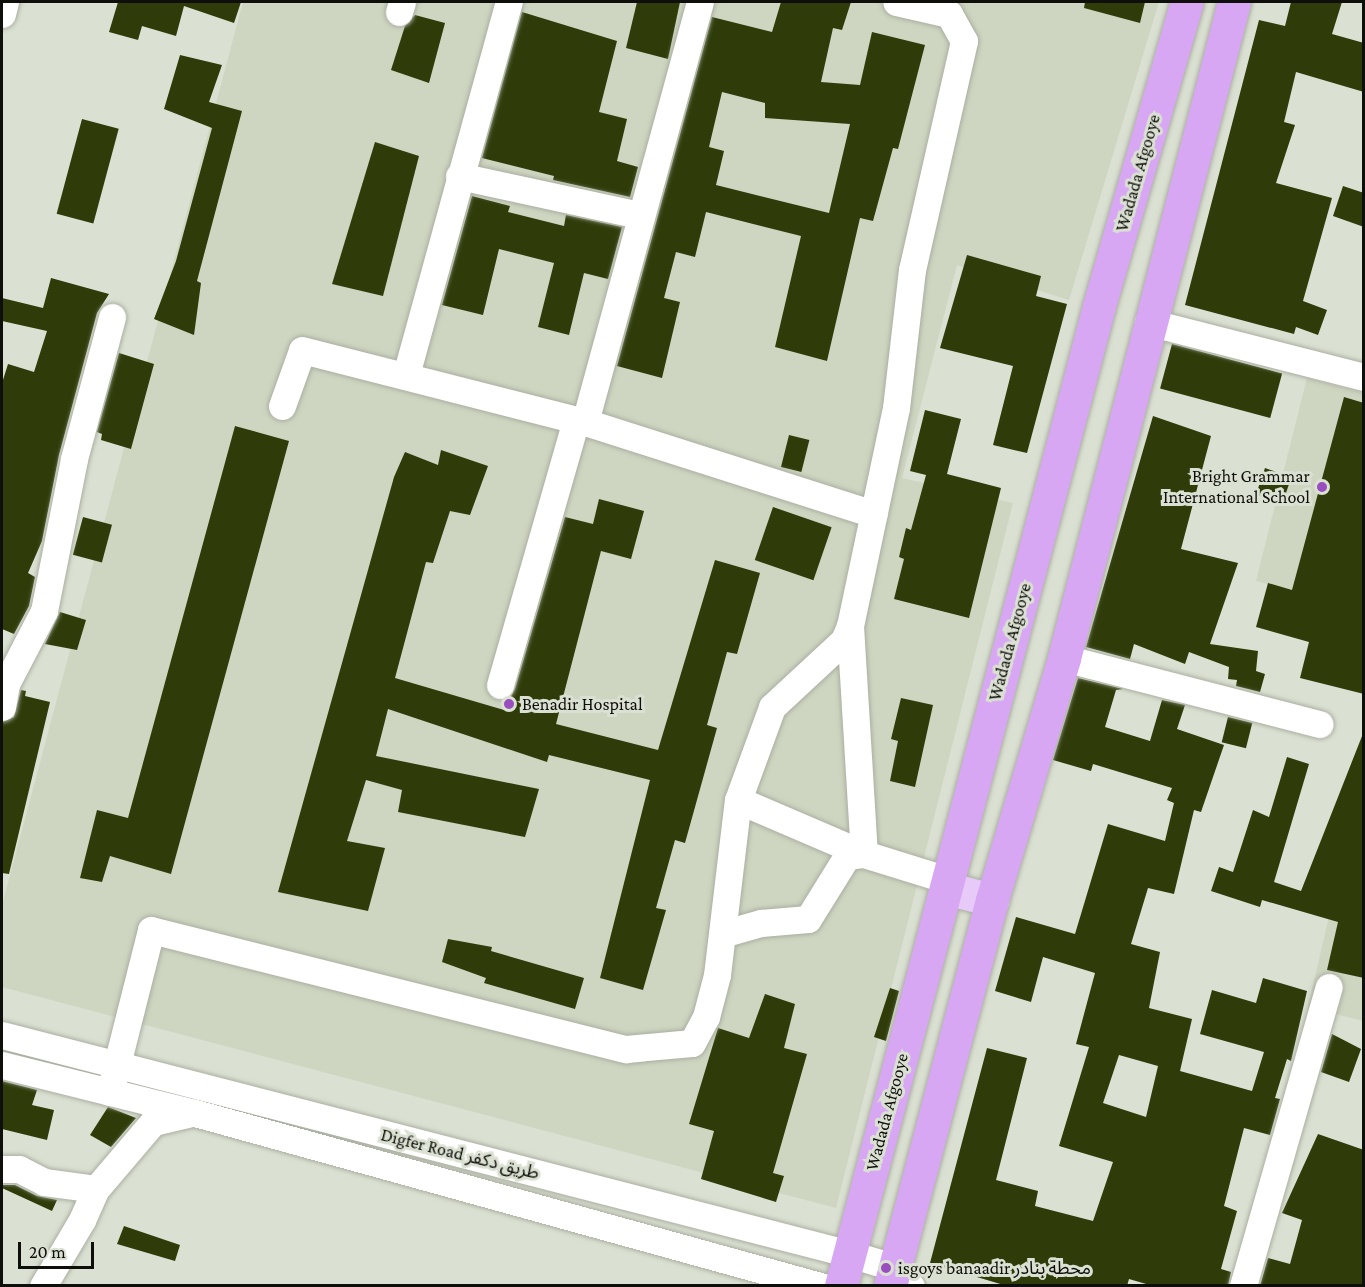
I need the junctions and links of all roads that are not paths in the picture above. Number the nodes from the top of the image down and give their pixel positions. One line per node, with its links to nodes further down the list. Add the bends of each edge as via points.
1 (5, 2): 7 (street)
2 (509, 2): 8 (street)
3 (700, 2): 9 (street)
4 (896, 2): 16 (street, via 949,14 964,41 912,270 896,408)
5 (1187, 2): 24 (highway, Wadada Afgooye, via 1099,306)
6 (1234, 2): 11 (highway)
7 (2, 14)
8 (459, 176): 9 (street); 12 (street)
9 (640, 215): 15 (street)
10 (112, 317): 20 (street, via 75,459 44,611 6,684)
11 (1148, 322): 13 (street); 18 (highway)
12 (406, 375): 14 (street, via 302,350); 15 (street)
13 (1364, 377)
14 (282, 406)
15 (581, 421): 16 (street); 19 (street)
16 (873, 514): 17 (street)
17 (850, 626): 22 (street, via 844,640 772,707); 23 (street)
18 (1064, 658): 21 (street); 25 (highway)
19 (500, 685)
20 (2, 707)
21 (1320, 724)
22 (738, 800): 23 (street); 26 (street)
23 (864, 854): 24 (street); 26 (street, via 847,856 808,919 761,923)
24 (947, 884): 25 (main road); 35 (highway, Wadada Afgooye)
25 (992, 900): 36 (highway)
26 (722, 934): 30 (street, via 706,1017 692,1043 646,1050 626,1049 151,930)
27 (1329, 987): 40 (street)
28 (2, 1035): 30 (street, Digfer Road طريق دكفر)
29 (2, 1065): 31 (street, Digfer Road طريق دكفر)
30 (114, 1065): 31 (street); 35 (street, Digfer Road طريق دكفر)
31 (110, 1092): 32 (street, Digfer Road طريق دكفر)
32 (195, 1113): 34 (street, via 153,1122); 38 (street, Digfer Road طريق دكفر)
33 (2, 1169): 34 (street, via 19,1169 44,1182)
34 (96, 1189): 37 (street)
35 (850, 1254): 36 (street, Digfer Road طريق دكفر); 39 (highway, Wadada Afgooye)
36 (898, 1279)
37 (43, 1286)
38 (820, 1286)
39 (842, 1286)
40 (1243, 1286)

